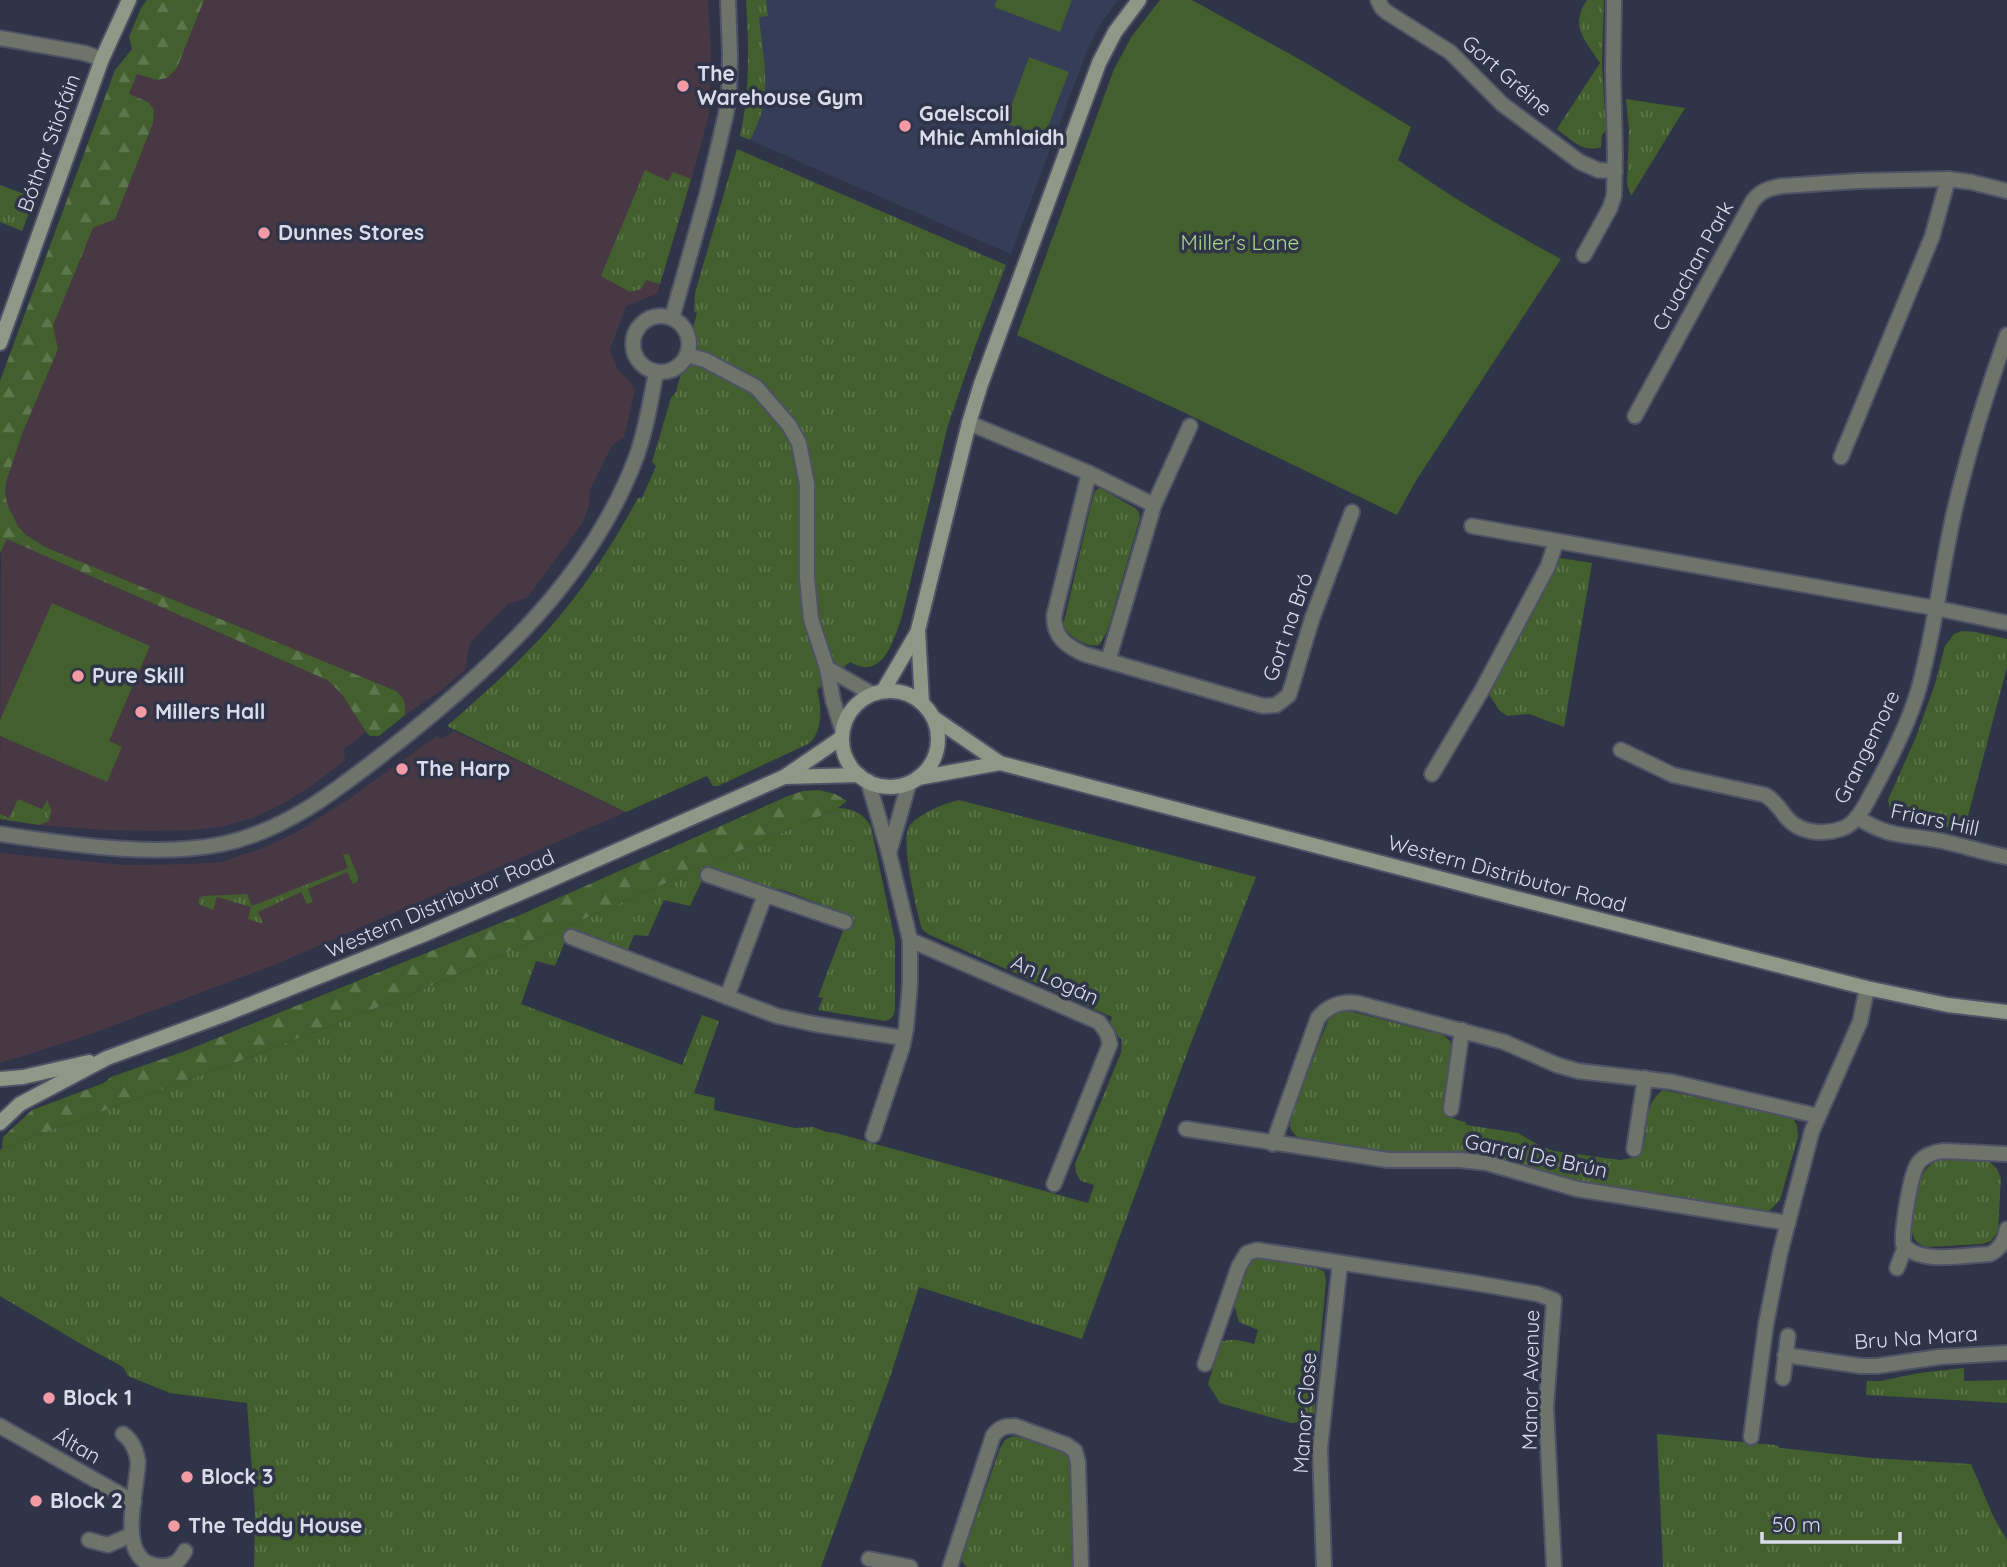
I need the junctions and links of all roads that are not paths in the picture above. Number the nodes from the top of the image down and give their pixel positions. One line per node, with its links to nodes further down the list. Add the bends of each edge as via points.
1 (129, 0): 7 (street, Bóthar Stiofáin)
2 (728, 0): 12 (street, via 726,114)
3 (1139, 0): 18 (street, via 1098,63)
4 (1378, 0): 8 (street, Gort Gréine, via 1388,13 1460,60 1502,104 1553,142 1590,167)
5 (1614, 0): 8 (street)
6 (0, 38): 7 (street)
7 (102, 59): 14 (street, Bóthar Stiofáin)
8 (1615, 171): 11 (street, via 1610,208)
9 (1948, 180): 10 (street, Cruachan Park); 17 (street, Cruachan Park, via 1782,186 1759,193); 20 (street, via 1932,237)
10 (2007, 191)
11 (1584, 255)
12 (672, 318): 15 (street, via 687,333); 16 (street, via 650,318 633,337 634,356)
13 (2007, 335): 26 (street, via 1959,489)
14 (0, 343)
15 (687, 355): 16 (street, via 678,367); 30 (street, via 756,387 799,443 807,484 811,619)
16 (656, 372): 42 (street, via 637,454 623,487 601,530 550,602 447,704 331,793 260,832 207,846 141,849)
17 (1635, 416)
18 (969, 423): 21 (street); 28 (street)
19 (1190, 426): 22 (street)
20 (1841, 457)
21 (1089, 473): 22 (street); 29 (street, Gort na Bró, via 1054,624 1067,645)
22 (1154, 505): 29 (street)
23 (1353, 512): 29 (street, Gort na Bró, via 1289,695 1281,702 1263,706)
24 (1472, 526): 25 (street)
25 (1556, 542): 26 (street); 37 (street, via 1548,566 1482,691)
26 (1935, 608): 27 (street); 41 (street, Grangemore, via 1911,711)
27 (2007, 623)
28 (918, 630): 31 (street); 32 (street)
29 (1108, 661)
30 (827, 668): 31 (street); 34 (street)
31 (878, 693): 32 (street, via 909,694); 34 (street, via 860,701)
32 (922, 703): 33 (street)
33 (934, 718): 36 (street, Western Distributor Road); 40 (street, via 937,751 930,766)
34 (841, 733): 38 (street, Western Distributor Road); 39 (street, via 844,753)
35 (1621, 750): 41 (street, Grangemore, via 1673,775 1765,795 1802,829 1829,832 1846,828)
36 (1000, 762): 40 (street, Western Distributor Road); 50 (street, Western Distributor Road)
37 (1432, 774)
38 (784, 777): 39 (street, Western Distributor Road); 55 (street, Western Distributor Road, via 423,935)
39 (863, 778): 40 (street, via 895,787); 43 (street)
40 (913, 781): 43 (street)
41 (1857, 817): 44 (street, Friars Hill, via 1892,834)
42 (0, 835)
43 (889, 853): 49 (street)
44 (2007, 857)
45 (708, 875): 46 (street)
46 (765, 895): 47 (street); 51 (street)
47 (845, 922)
48 (571, 937): 51 (street)
49 (910, 940): 54 (street); 66 (street, An Logán, via 1098,1022 1107,1033 1110,1044)
50 (1867, 988): 52 (street, Western Distributor Road); 59 (street, via 1860,1023)
51 (727, 997): 54 (street, via 777,1016)
52 (2007, 1012)
53 (1462, 1030): 56 (street, via 1566,1068); 58 (street, Garraí De Brún); 63 (street, via 1350,1002 1326,1009 1318,1018)
54 (904, 1038): 62 (street)
55 (107, 1058): 57 (street, Western Distributor Road); 60 (street, Western Distributor Road, via 20,1104)
56 (1645, 1078): 59 (street); 64 (street, Garraí De Brún)
57 (0, 1079)
58 (1451, 1109)
59 (1818, 1116): 67 (street)
60 (0, 1123)
61 (1186, 1129): 63 (street, Garraí De Brún)
62 (873, 1135)
63 (1273, 1144): 67 (street, Garraí De Brún, via 1388,1160 1487,1163 1577,1189)
64 (1634, 1149)
65 (2007, 1154): 69 (street, via 1944,1151 1924,1157 1912,1177 1902,1239)
66 (1054, 1184)
67 (1788, 1223): 79 (street, via 1773,1281)
68 (2007, 1228): 69 (street, via 2000,1246 1990,1254 1921,1256)
69 (1905, 1248): 71 (street)
70 (1340, 1262): 75 (street, via 1257,1250 1247,1253); 88 (street, Manor Close, via 1320,1448); 89 (street, Manor Avenue, via 1553,1300 1546,1407)
71 (1897, 1268)
72 (1788, 1336): 74 (street)
73 (2007, 1353): 74 (street, Bru Na Mara, via 1877,1366)
74 (1786, 1355): 76 (street)
75 (1205, 1364)
76 (1783, 1378)
77 (0, 1426): 80 (street, Áltan)
78 (123, 1434): 80 (street, Áltan, via 137,1455)
79 (1751, 1437)
80 (134, 1502): 81 (street, Áltan)
81 (131, 1535): 82 (street, via 108,1545); 83 (street, via 134,1549 150,1564 172,1565)
82 (89, 1540)
83 (185, 1551)
84 (869, 1559): 85 (street)
85 (910, 1567)
86 (950, 1567): 87 (street, via 993,1436 1007,1426 1075,1451)
87 (1081, 1567)
88 (1324, 1567)
89 (1554, 1567)

